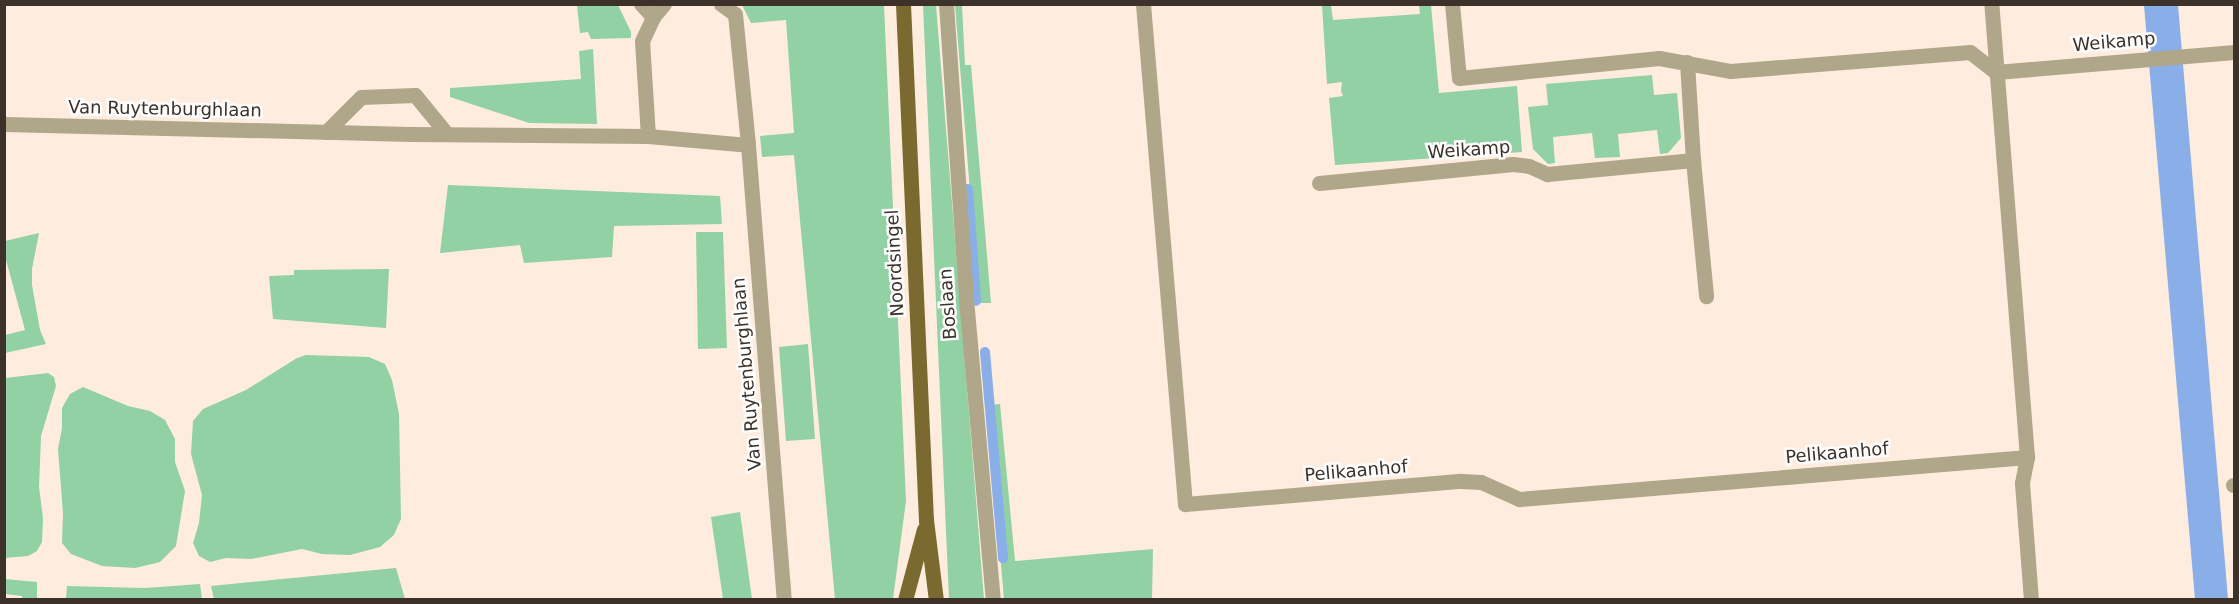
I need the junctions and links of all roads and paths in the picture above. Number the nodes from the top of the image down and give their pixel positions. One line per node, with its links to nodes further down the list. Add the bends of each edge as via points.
1 (641, 4): 9 (street)
2 (664, 4): 9 (street)
3 (721, 4): 17 (street, Van Ruytenburghlaan, via 735,14)
4 (903, 4): 22 (main road, Noordsingel)
5 (946, 4): 26 (street, Boslaan, via 968,322)
6 (1143, 4): 21 (street, Pelikaanhof, via 1185,504 1461,481 1481,482 1519,499)
7 (1452, 4): 11 (street, via 1460,78 1659,58)
8 (1991, 4): 12 (street)
9 (653, 17): 16 (street, via 642,40)
10 (2235, 52): 12 (street, Weikamp)
11 (1687, 62): 12 (street, via 1730,71 1970,52); 18 (street)
12 (1996, 72): 21 (street)
13 (4, 124): 14 (street, Van Ruytenburghlaan)
14 (326, 132): 15 (street, Van Ruytenburghlaan); 15 (street, via 361,97 415,95)
15 (446, 133): 16 (street, Van Ruytenburghlaan)
16 (648, 136): 17 (street, Van Ruytenburghlaan)
17 (748, 145): 23 (street, Van Ruytenburghlaan)
18 (1693, 160): 19 (street, Weikamp, via 1547,174 1513,164); 20 (street)
19 (1319, 183)
20 (1706, 296)
21 (2027, 457): 27 (street, via 2022,483)
22 (926, 520): 24 (main road, Noordsingel); 25 (main road, Noordsingel)
23 (784, 600)
24 (905, 600)
25 (936, 600)
26 (993, 600)
27 (2031, 600)

